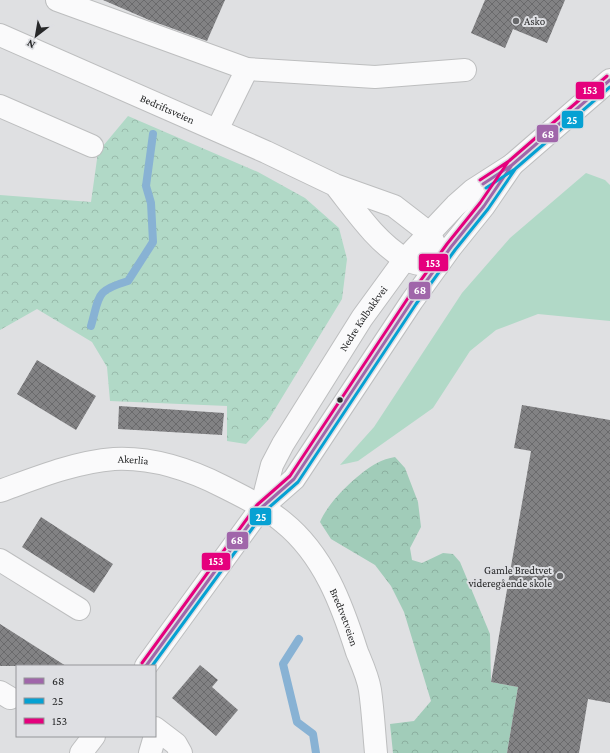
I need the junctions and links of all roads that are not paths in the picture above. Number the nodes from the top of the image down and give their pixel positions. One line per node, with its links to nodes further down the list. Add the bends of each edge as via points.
1 (57, 0): 3 (street)
2 (0, 35): 7 (street, Bedriftsveien)
3 (247, 69): 4 (street, via 375,77); 7 (street)
4 (465, 70)
5 (610, 80): 9 (street, Nedre Kalbakkvei)
6 (0, 106): 8 (street)
7 (217, 130): 10 (street, Bedriftsveien, via 301,167)
8 (92, 146)
9 (512, 165): 11 (street, Nedre Kalbakkvei, via 473,190); 13 (street, Nedre Kalbakkvei)
10 (334, 185): 11 (street, Bedriftsveien, via 394,206); 12 (street, Bedriftsveien, via 372,230)
11 (429, 233): 12 (street, Nedre Kalbakkvei); 13 (street, via 436,247)
12 (405, 259): 13 (street, Bedriftsveien, via 421,265); 15 (street, Nedre Kalbakkvei, via 362,318 283,444 272,465)
13 (438, 265): 15 (street, Nedre Kalbakkvei, via 294,479)
14 (0, 491): 15 (street, Akerlia, via 82,464 113,459 138,459 186,469)
15 (261, 508): 18 (street, Nedre Kalbakkvei); 25 (street, Bredtvetveien, via 297,535 330,580 370,688)
16 (0, 560): 17 (street)
17 (79, 609)
18 (147, 665)
19 (156, 733): 24 (street, via 176,744)
20 (93, 737): 22 (street)
21 (154, 737): 23 (street)
22 (81, 753)
23 (150, 753)
24 (181, 753)
25 (376, 753)

